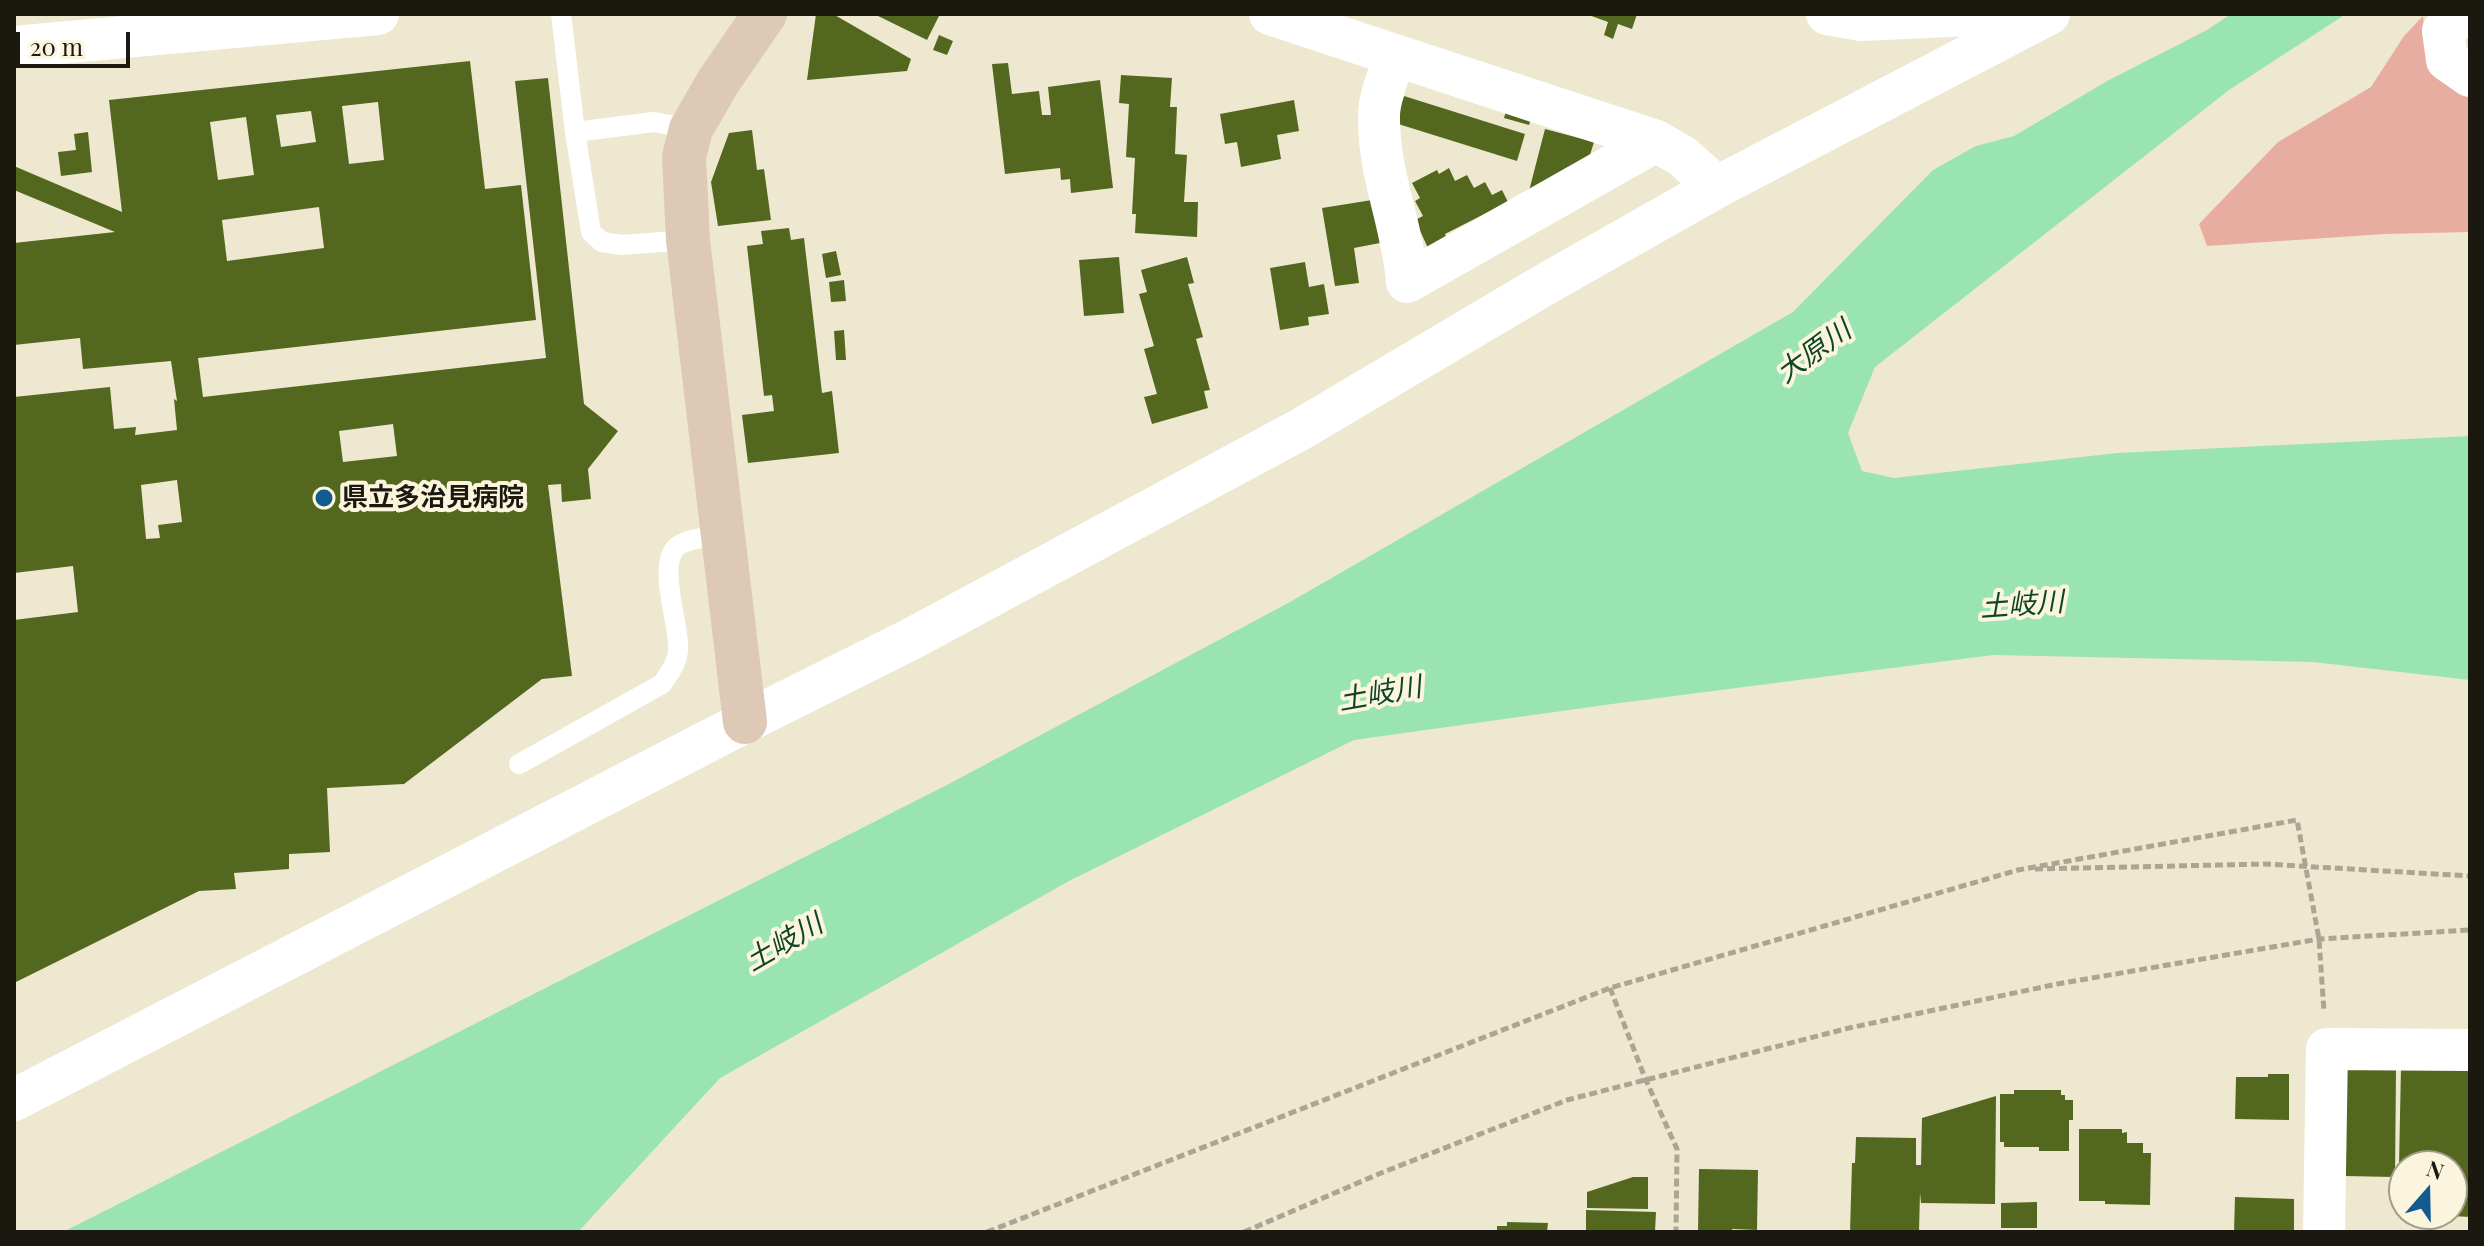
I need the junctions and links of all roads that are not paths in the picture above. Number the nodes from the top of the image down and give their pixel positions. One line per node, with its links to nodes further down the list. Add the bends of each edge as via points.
1 (378, 14): 9 (street)
2 (561, 14): 13 (lane)
3 (765, 14): 12 (street)
4 (1270, 14): 10 (street)
5 (1827, 14): 6 (street, via 1861,20)
6 (1994, 14)
7 (2049, 14): 15 (street)
8 (2464, 14): 11 (street, via 2443,31 2447,60)
9 (14, 47)
10 (1395, 56): 14 (street); 14 (street, via 1378,113 1383,170 1407,282)
11 (2470, 76)
12 (691, 129): 13 (lane, via 654,122); 16 (street, via 684,157)
13 (575, 132): 16 (lane, via 591,232 602,242 622,245)
14 (1656, 141): 15 (street)
15 (1717, 187): 18 (street, via 1301,429 913,638)
16 (688, 240): 17 (street)
17 (723, 534): 18 (street); 19 (lane, via 680,544 672,553 668,568 679,650 662,684)
18 (745, 722): 21 (street)
19 (519, 764)
20 (2470, 1050): 22 (street, via 2327,1049)
21 (14, 1100)
22 (2324, 1232)

